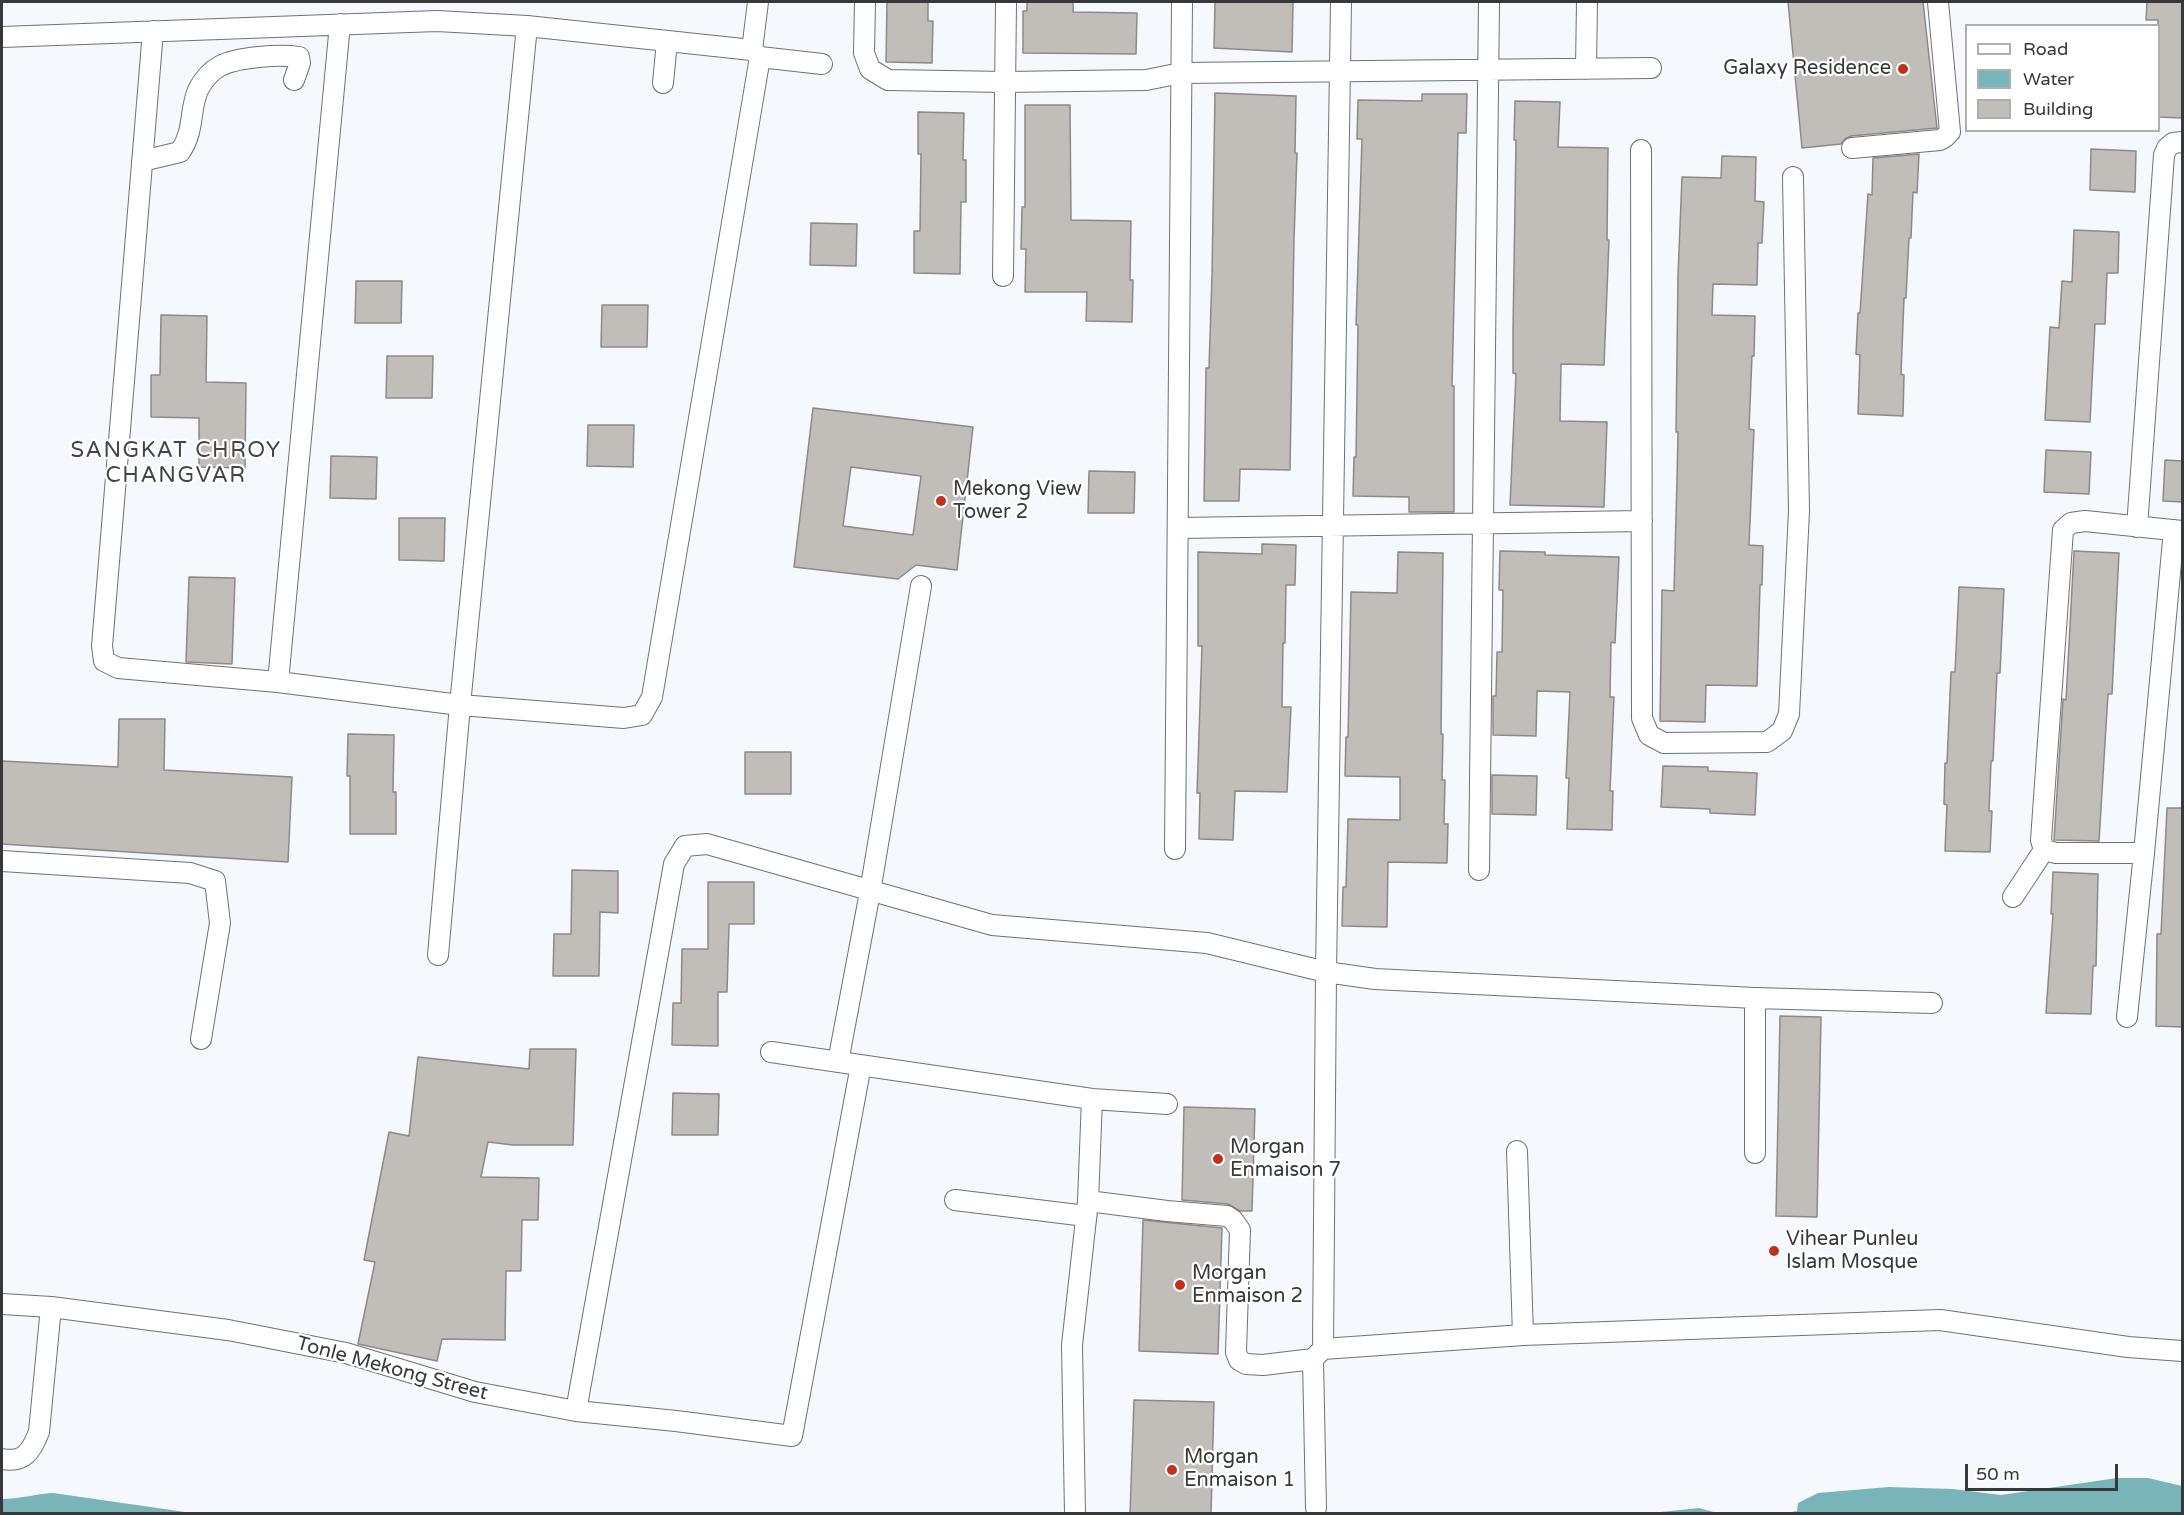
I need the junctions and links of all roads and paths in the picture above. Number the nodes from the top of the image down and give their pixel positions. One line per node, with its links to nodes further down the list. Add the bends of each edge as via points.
1 (758, 2): 14 (street)
2 (865, 2): 22 (street, via 864,53 870,69 888,80)
3 (1006, 2): 22 (street)
4 (1182, 2): 20 (street)
5 (1341, 2): 19 (street)
6 (1489, 2): 18 (street)
7 (1587, 2): 17 (street)
8 (1938, 2): 25 (street, via 1950,132 1940,140)
9 (340, 24): 10 (street, via 437,21); 11 (street); 37 (street)
10 (527, 26): 13 (street); 38 (street)
11 (153, 31): 12 (street); 27 (street)
12 (2, 37)
13 (667, 41): 14 (street); 23 (street)
14 (756, 53): 15 (street); 38 (street, via 652,697 642,715 624,718)
15 (822, 64)
16 (1651, 68): 17 (street)
17 (1586, 69): 18 (street)
18 (1488, 70): 19 (street); 31 (street)
19 (1340, 71): 20 (street); 32 (street)
20 (1181, 73): 22 (street, via 1146,80); 34 (street)
21 (294, 81): 27 (street, via 299,57 248,58 221,65 208,75 198,91 188,141 180,152)
22 (1005, 82): 29 (street)
23 (663, 83)
24 (2182, 142): 33 (street, via 2173,143 2164,155)
25 (1852, 148)
26 (1641, 150): 30 (street)
27 (142, 161): 37 (street, via 102,646 104,661 118,668)
28 (1793, 177): 30 (street, via 1799,511 1789,714 1782,731 1767,742 1664,743 1649,735 1642,718)
29 (1003, 276)
30 (1642, 521): 31 (street)
31 (1483, 523): 32 (street); 43 (street)
32 (1332, 525): 34 (street); 47 (street)
33 (2137, 526): 35 (street); 40 (street, via 2085,521 2071,523 2063,530 2041,840)
34 (1178, 528): 39 (street)
35 (2178, 531): 41 (street)
36 (921, 586): 44 (street)
37 (278, 682): 38 (street)
38 (460, 705): 46 (street)
39 (1175, 849)
40 (2044, 850): 41 (street); 45 (street)
41 (2144, 853): 50 (street)
42 (2, 861): 51 (street, via 190,873 215,880 220,923)
43 (1479, 870)
44 (870, 892): 47 (street, via 992,925 1207,943); 53 (street); 66 (street, via 707,844 685,846 674,864)
45 (2013, 897)
46 (438, 955)
47 (1326, 972): 48 (street, via 1376,979); 65 (street)
48 (1755, 998): 49 (street); 58 (street)
49 (1932, 1003)
50 (2127, 1017)
51 (201, 1039)
52 (771, 1052): 53 (street)
53 (838, 1062): 54 (street)
54 (861, 1065): 55 (street); 66 (street, Tonle Mekong Street, via 792,1436)
55 (1092, 1099): 56 (street); 60 (street)
56 (1167, 1104)
57 (1517, 1151): 63 (street)
58 (1755, 1153)
59 (955, 1200): 60 (street)
60 (1087, 1209): 65 (street, via 1227,1216 1240,1230 1236,1352 1239,1360 1263,1365); 69 (street, via 1072,1346)
61 (2, 1304): 62 (street, Tonle Mekong Street)
62 (51, 1307): 66 (street, Tonle Mekong Street, via 228,1330 346,1353 475,1392); 67 (street, via 39,1432 32,1451 13,1461)
63 (1523, 1335): 64 (street, via 1940,1320); 65 (street)
64 (2182, 1351)
65 (1318, 1354): 68 (street)
66 (576, 1411)
67 (2, 1459)
68 (1316, 1508)
69 (1075, 1514)

